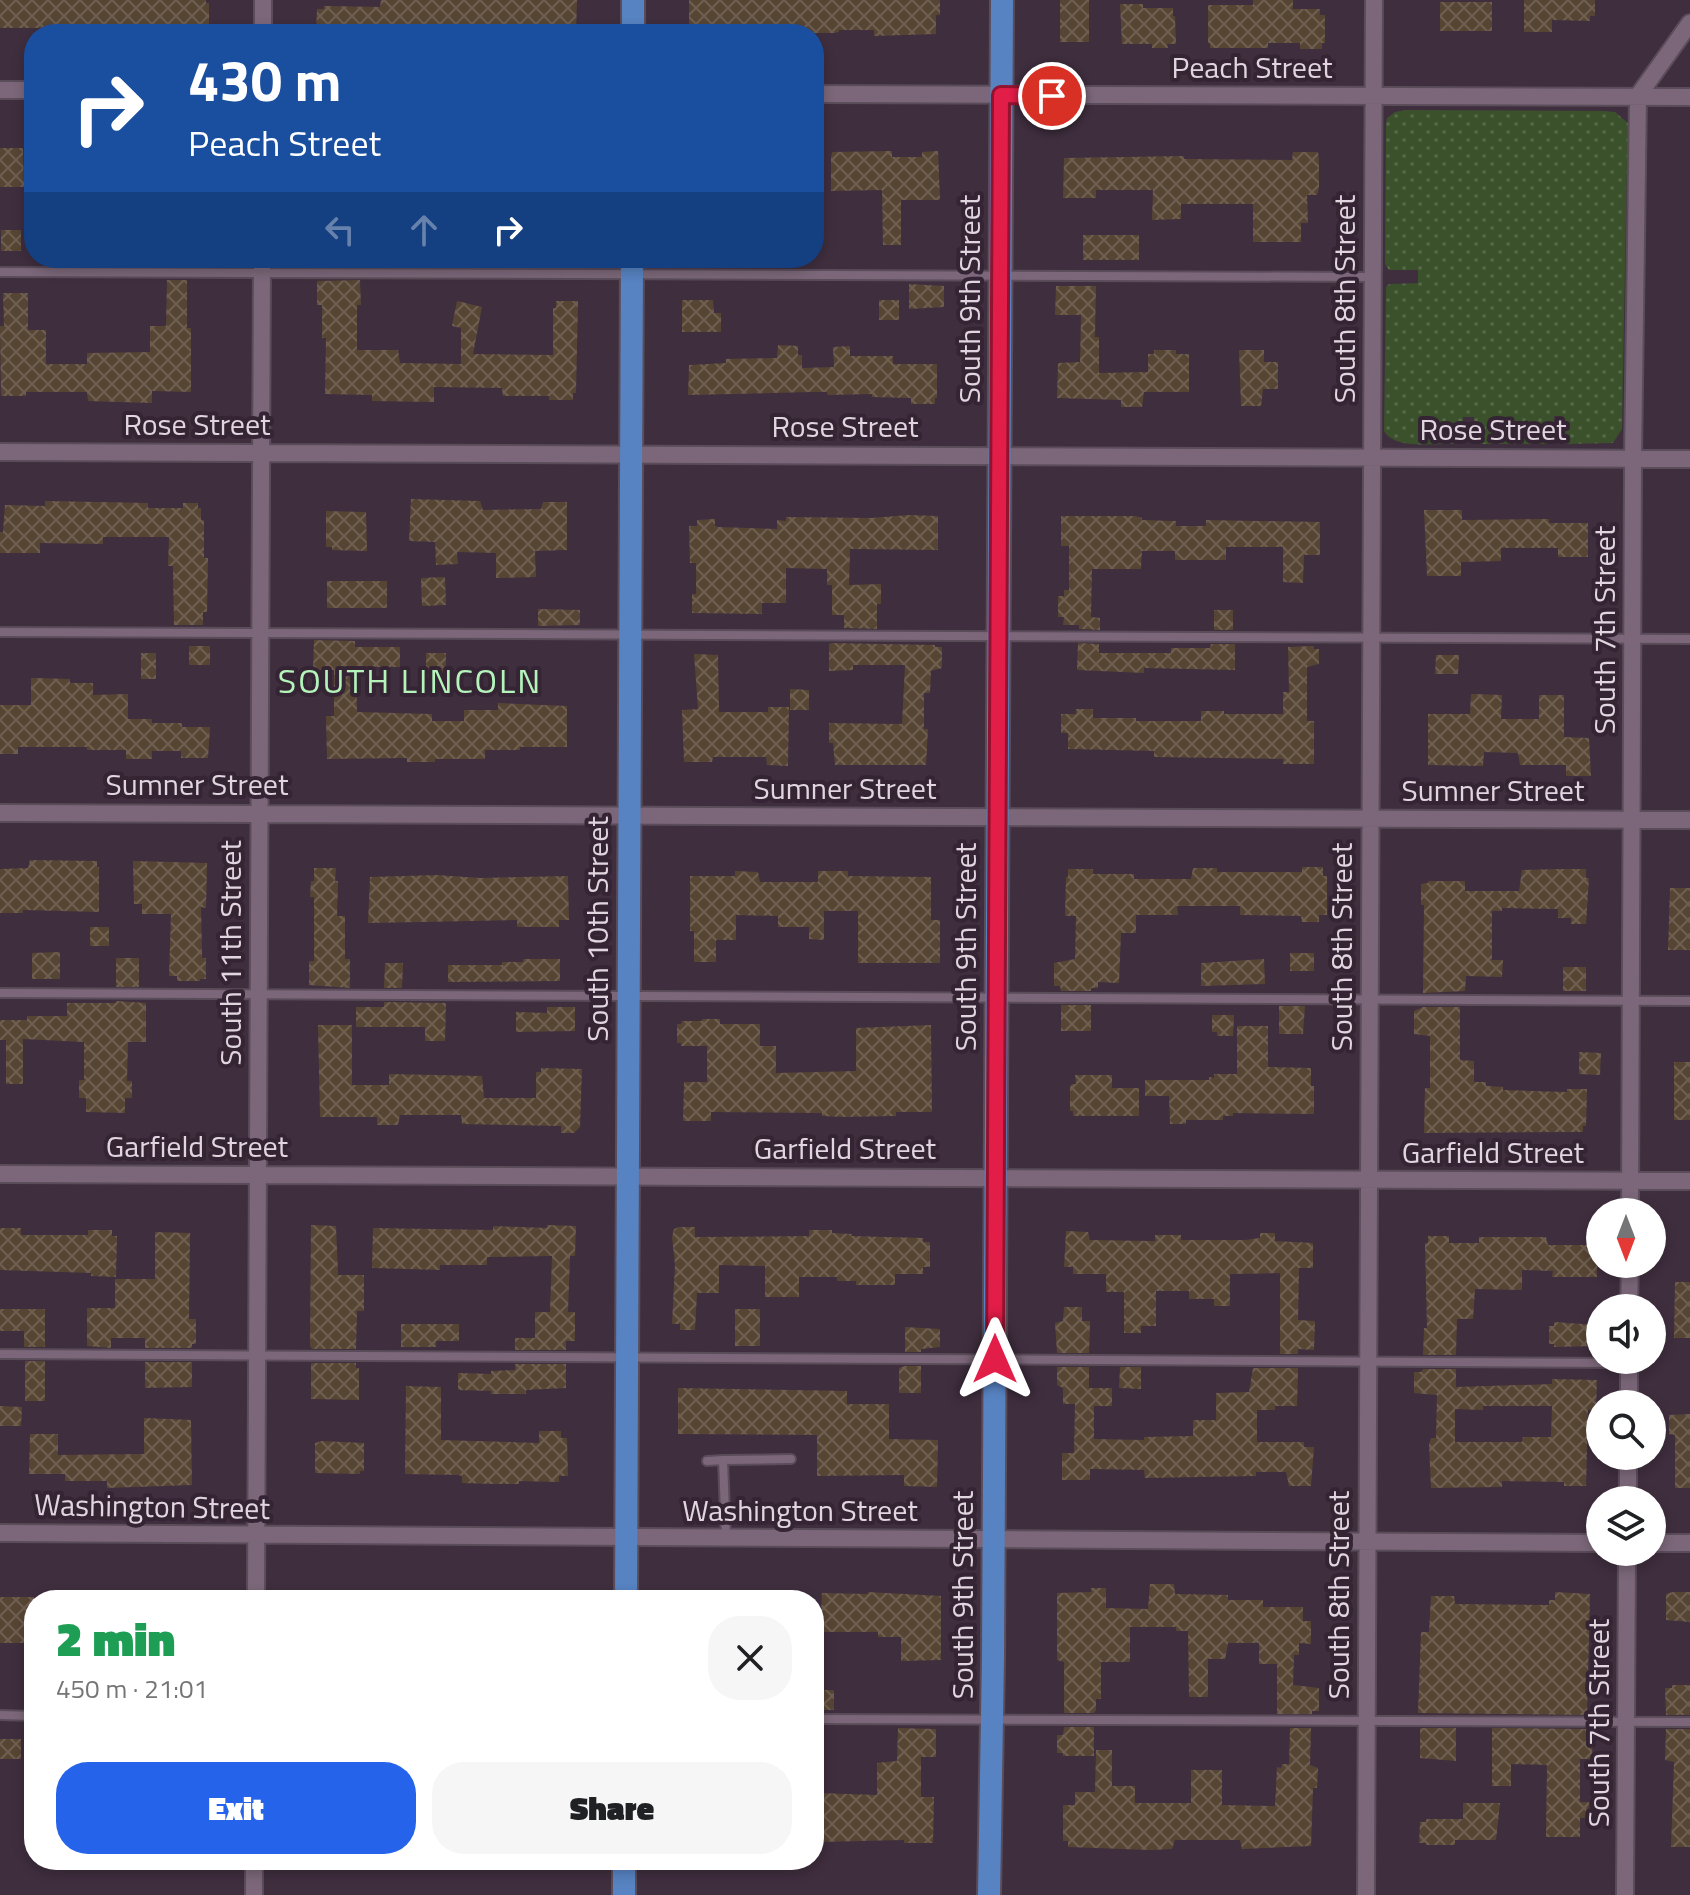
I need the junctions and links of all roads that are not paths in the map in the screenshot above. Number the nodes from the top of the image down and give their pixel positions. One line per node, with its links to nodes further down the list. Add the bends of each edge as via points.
1 (263, 0): 6 (street)
2 (633, 0): 7 (main road)
3 (1002, 0): 11 (main road, South 9th Street)
4 (1374, 0): 13 (street, South 8th Street)
5 (1690, 23): 12 (street)
6 (263, 24)
7 (633, 24)
8 (0, 90): 9 (street)
9 (24, 90)
10 (824, 94): 11 (street, Peach Street)
11 (1001, 95): 13 (street, Peach Street); 20 (main road, South 9th Street)
12 (1638, 96): 13 (street, Peach Street); 14 (street, Peach Street); 27 (street, South 7th Street)
13 (1374, 97): 21 (street, South 8th Street)
14 (1690, 97)
15 (150, 268): 19 (lane)
16 (262, 268): 23 (street, South 11th Street)
17 (632, 268): 24 (main road, South 10th Street)
18 (714, 268): 20 (lane)
19 (0, 272)
20 (1000, 275): 21 (lane); 25 (main road, South 9th Street)
21 (1373, 277): 26 (street, South 8th Street)
22 (0, 452): 23 (street, Rose Street)
23 (260, 454): 24 (street, Rose Street); 30 (street, South 11th Street)
24 (631, 454): 25 (street, Rose Street); 31 (main road, South 10th Street)
25 (999, 456): 26 (street, Rose Street); 32 (main road, South 9th Street)
26 (1372, 457): 27 (street, Rose Street); 33 (street, South 8th Street)
27 (1633, 458): 28 (street, Rose Street); 34 (street, South 7th Street)
28 (1690, 459)
29 (0, 632): 30 (lane)
30 (260, 635): 31 (lane); 37 (street, South 11th Street)
31 (630, 635): 32 (lane); 38 (main road, South 10th Street)
32 (998, 636): 33 (lane); 39 (main road, South 9th Street)
33 (1371, 638): 34 (lane); 40 (street, South 8th Street)
34 (1633, 639): 35 (lane); 41 (street, South 7th Street)
35 (1690, 639)
36 (0, 813): 37 (street, Sumner Street)
37 (260, 814): 38 (street, Sumner Street); 44 (street, South 11th Street)
38 (629, 815): 39 (street, Sumner Street); 45 (main road, South 10th Street)
39 (997, 816): 40 (street, Sumner Street); 46 (main road, South 9th Street)
40 (1371, 818): 41 (street, Sumner Street); 47 (street, South 8th Street)
41 (1632, 820): 42 (street, Sumner Street); 48 (street, South 7th Street)
42 (1690, 820)
43 (0, 993): 44 (lane)
44 (258, 994): 45 (lane); 51 (street, South 11th Street)
45 (628, 996): 46 (lane); 52 (main road, South 10th Street)
46 (996, 997): 47 (lane); 53 (main road, South 9th Street)
47 (1370, 999): 48 (lane); 54 (street, South 8th Street)
48 (1632, 1001): 49 (lane); 55 (street, South 7th Street)
49 (1690, 1001)
50 (0, 1174): 51 (street, Garfield Street)
51 (258, 1175): 52 (street, Garfield Street); 59 (street, South 11th Street)
52 (628, 1177): 53 (street, Garfield Street); 60 (main road, South 10th Street)
53 (996, 1178): 54 (street, Garfield Street); 61 (main road, South 9th Street)
54 (1369, 1180): 55 (street, Garfield Street); 62 (street, South 8th Street)
55 (1630, 1181): 56 (street, Garfield Street); 57 (street, South 7th Street)
56 (1690, 1181)
57 (1630, 1198)
58 (0, 1354): 59 (lane)
59 (256, 1354): 60 (lane); 68 (street, South 11th Street)
60 (627, 1357): 61 (lane); 69 (main road, South 10th Street)
61 (995, 1359): 62 (lane); 71 (main road, South 9th Street)
62 (1368, 1361): 63 (lane); 72 (street, South 8th Street)
63 (1586, 1362)
64 (791, 1459): 65 (lane)
65 (723, 1460): 66 (lane); 70 (lane)
66 (707, 1461)
67 (0, 1533): 68 (street, Washington Street)
68 (256, 1536): 69 (street, Washington Street); 77 (street, South 11th Street)
69 (626, 1538): 70 (street, Washington Street); 78 (main road, South 10th Street)
70 (726, 1539): 71 (street, Washington Street)
71 (994, 1539): 72 (street, Washington Street); 82 (main road, South 9th Street)
72 (1367, 1540): 73 (street, Washington Street); 83 (street, South 8th Street)
73 (1586, 1543)
74 (1666, 1543): 75 (street)
75 (1690, 1543)
76 (1627, 1566): 85 (street, South 7th Street)
77 (256, 1590)
78 (626, 1590)
79 (0, 1715): 80 (lane)
80 (24, 1716)
81 (824, 1719): 82 (lane)
82 (993, 1720): 83 (lane); 90 (main road, South 9th Street)
83 (1366, 1721): 85 (lane); 91 (street, South 8th Street)
84 (1690, 1722): 85 (lane)
85 (1627, 1723): 92 (street, South 7th Street)
86 (254, 1870): 88 (street)
87 (624, 1870): 89 (main road)
88 (254, 1895)
89 (624, 1895)
90 (989, 1895)
91 (1366, 1895)
92 (1625, 1895)

